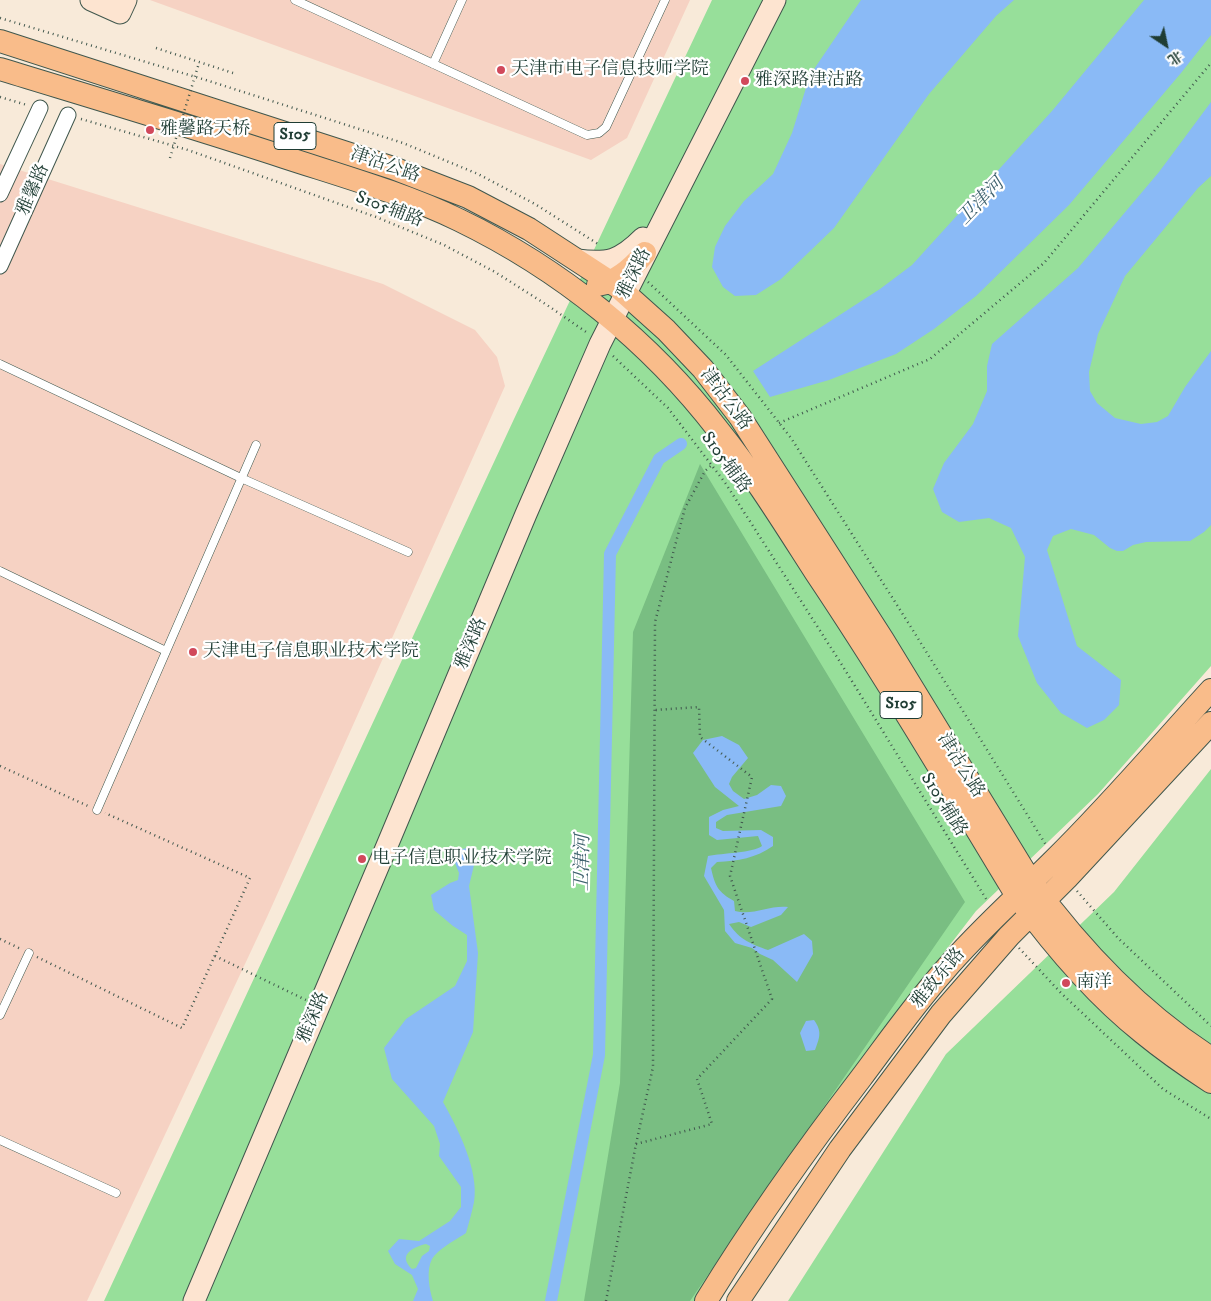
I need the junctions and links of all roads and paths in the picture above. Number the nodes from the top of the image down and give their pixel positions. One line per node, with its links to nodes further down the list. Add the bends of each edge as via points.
1 (91, 0): 2 (street, via 120,13)
2 (126, 0)
3 (295, 0): 13 (lane)
4 (462, 0): 13 (lane)
5 (665, 0): 13 (lane, via 606,127 599,133 587,135)
6 (764, 0): 22 (street, 雅深路)
7 (775, 0): 22 (street, 雅深路)
8 (0, 18): 22 (path, via 403,143 478,174 535,204 590,239)
9 (0, 41): 22 (main road, 津沽公路 / S105, via 393,168 468,197 577,260)
10 (156, 48): 11 (path)
11 (199, 63): 15 (path); 19 (path, bridge)
12 (1211, 63): 27 (path, via 1044,263 930,359)
13 (433, 64)
14 (0, 69): 23 (main road, 津沽公路 / S105, via 386,190 457,219)
15 (233, 73)
16 (0, 97): 17 (path)
17 (40, 108): 20 (street, 雅馨路)
18 (68, 115): 21 (street, 雅馨路); 25 (path, S105辅路, via 188,150 376,217 444,246 495,272)
19 (170, 158)
20 (0, 194)
21 (0, 266)
22 (627, 270): 23 (main road, via 592,286); 24 (street, 雅深路); 27 (path, via 726,355); 41 (main road, 津沽公路 / S105, via 666,330 703,369 740,417 888,648)
23 (563, 280): 24 (main road, 津沽公路 / S105)
24 (609, 316): 25 (street, 雅深路); 41 (main road, 津沽公路 / S105, via 690,394 747,469)
25 (597, 341): 29 (path, S105辅路, via 668,408); 48 (street, 雅深路); 58 (street, 雅深路)
26 (0, 364): 30 (lane)
27 (779, 423): 39 (path, via 909,624)
28 (256, 445): 30 (lane)
29 (712, 465): 35 (path, via 705,471 685,508 655,622); 43 (path, S105辅路, via 842,665)
30 (241, 478): 31 (lane); 33 (lane)
31 (408, 552)
32 (0, 571): 33 (lane)
33 (166, 651): 38 (lane)
34 (1211, 690): 39 (main road, 雅致东路)
35 (654, 710): 55 (path, via 653,1068); 55 (path, via 699,707 700,737 752,777 730,876 772,999 697,1079 712,1124)
36 (1211, 723): 40 (main road, 雅致东路)
37 (0, 766): 38 (path)
38 (96, 810): 47 (path, via 250,878)
39 (1055, 860): 41 (main road, 雅致东路)
40 (1067, 878): 42 (main road, 雅致东路); 50 (path, via 1118,938)
41 (1024, 889): 42 (main road, 津沽公路 / S105); 43 (main road, 雅致东路)
42 (1038, 907): 44 (main road, 雅致东路); 51 (main road, 津沽公路 / S105, via 1145,1008); 52 (main road, 津沽公路 / S105, via 1060,951 1110,1004 1142,1033)
43 (996, 915): 60 (main road, 雅致东路, via 944,971 799,1159)
44 (1009, 936): 53 (path, via 1061,993 1163,1089); 61 (main road, 雅致东路, via 901,1066 840,1149)
45 (0, 939): 46 (path)
46 (28, 953): 47 (path, via 182,1028); 49 (lane)
47 (215, 956): 48 (path)
48 (312, 1003): 57 (street, 雅深路)
49 (0, 1015)
50 (1211, 1026)
51 (1211, 1058)
52 (1211, 1082)
53 (1211, 1119)
54 (0, 1140): 56 (lane)
55 (636, 1144): 59 (path)
56 (116, 1194)
57 (184, 1301)
58 (194, 1301)
59 (606, 1301)
60 (706, 1301)
61 (738, 1301)

